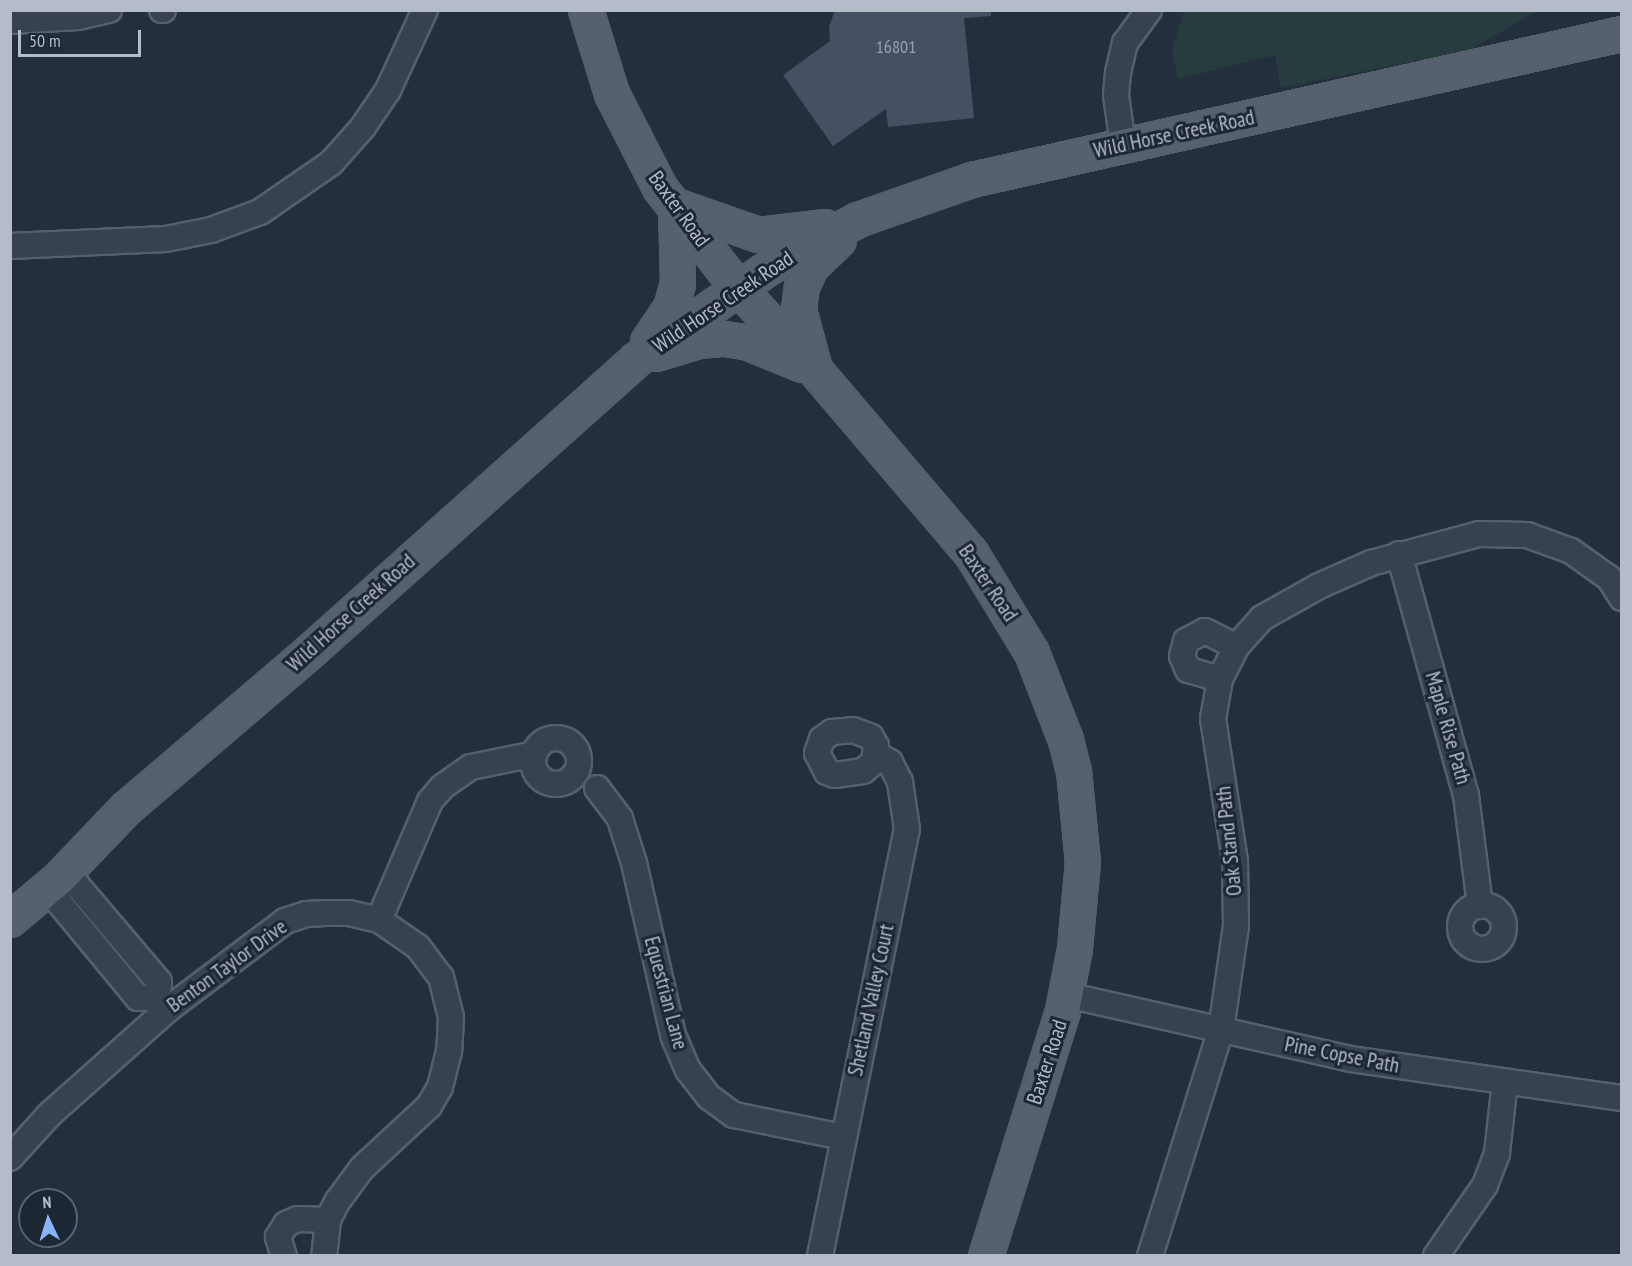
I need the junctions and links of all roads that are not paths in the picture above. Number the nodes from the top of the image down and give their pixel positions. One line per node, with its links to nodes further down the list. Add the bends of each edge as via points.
1 (109, 10): 5 (street, via 78,17)
2 (425, 10): 10 (street, via 388,90 363,127 331,163 260,212 211,230 166,238)
3 (586, 10): 8 (main road, Baxter Road, via 600,62 627,127 660,188)
4 (1149, 10): 7 (street, via 1125,43 1118,73 1116,95)
5 (10, 21)
6 (1622, 34): 7 (main road, Wild Horse Creek Road)
7 (1123, 145): 9 (main road, Wild Horse Creek Road, via 972,180)
8 (676, 206): 9 (main road, via 759,235 786,234); 11 (main road, Baxter Road); 12 (main road, via 678,284 671,308)
9 (858, 220): 11 (main road, Wild Horse Creek Road); 13 (main road, via 811,267 802,287 799,310)
10 (10, 246)
11 (737, 287): 12 (main road, Wild Horse Creek Road); 13 (main road, Baxter Road)
12 (636, 360): 13 (main road, via 699,341 724,339 746,342); 21 (main road, Wild Horse Creek Road, via 315,647 126,809)
13 (815, 370): 25 (main road, Baxter Road, via 971,553 1044,678 1074,771 1080,828 1079,911)
14 (1399, 554): 15 (street, Oak Stand Path, via 1479,534 1527,535 1571,551 1609,579); 16 (street, Oak Stand Path, via 1287,601 1262,618); 22 (street, Maple Rise Path, via 1466,795)
15 (1622, 598)
16 (1236, 647): 17 (street, Oak Stand Path); 17 (street, via 1205,631 1186,641 1182,656 1188,670)
17 (1220, 679): 27 (street, Oak Stand Path, via 1213,719 1235,861 1236,926)
18 (535, 754): 20 (street, via 535,768 549,782); 20 (street, Equestrian Lane, via 549,739 563,739 578,754); 24 (street, via 471,767 442,787 430,801)
19 (877, 755): 30 (street, Shetland Valley Court, via 890,762 900,782 907,829)
20 (589, 781): 30 (street, Equestrian Lane, via 620,819 634,863 673,1035 688,1070 708,1096 734,1115)
21 (59, 879): 23 (main road, Wild Horse Creek Road); 26 (street, via 57,900 138,998)
22 (1480, 906)
23 (10, 920)
24 (379, 920): 26 (street, Benton Taylor Drive, via 326,913 285,921); 32 (street, Benton Taylor Drive, via 418,947 441,977 451,1017 449,1051 440,1087 429,1106 362,1168)
25 (1067, 995): 27 (street, Pine Copse Path); 36 (main road, Baxter Road)
26 (163, 1004): 31 (street, Benton Taylor Drive)
27 (1221, 1030): 28 (street, Pine Copse Path, via 1352,1059); 37 (street, Oak Stand Path)
28 (1504, 1082): 29 (street, Pine Copse Path); 38 (street, via 1499,1144 1485,1185)
29 (1622, 1098)
30 (842, 1137): 35 (street, Shetland Valley Court)
31 (10, 1158)
32 (328, 1220): 33 (street, via 286,1224 278,1237); 34 (street, Benton Taylor Drive)
33 (284, 1256)
34 (324, 1256)
35 (820, 1256)
36 (986, 1256)
37 (1150, 1256)
38 (1436, 1256)

